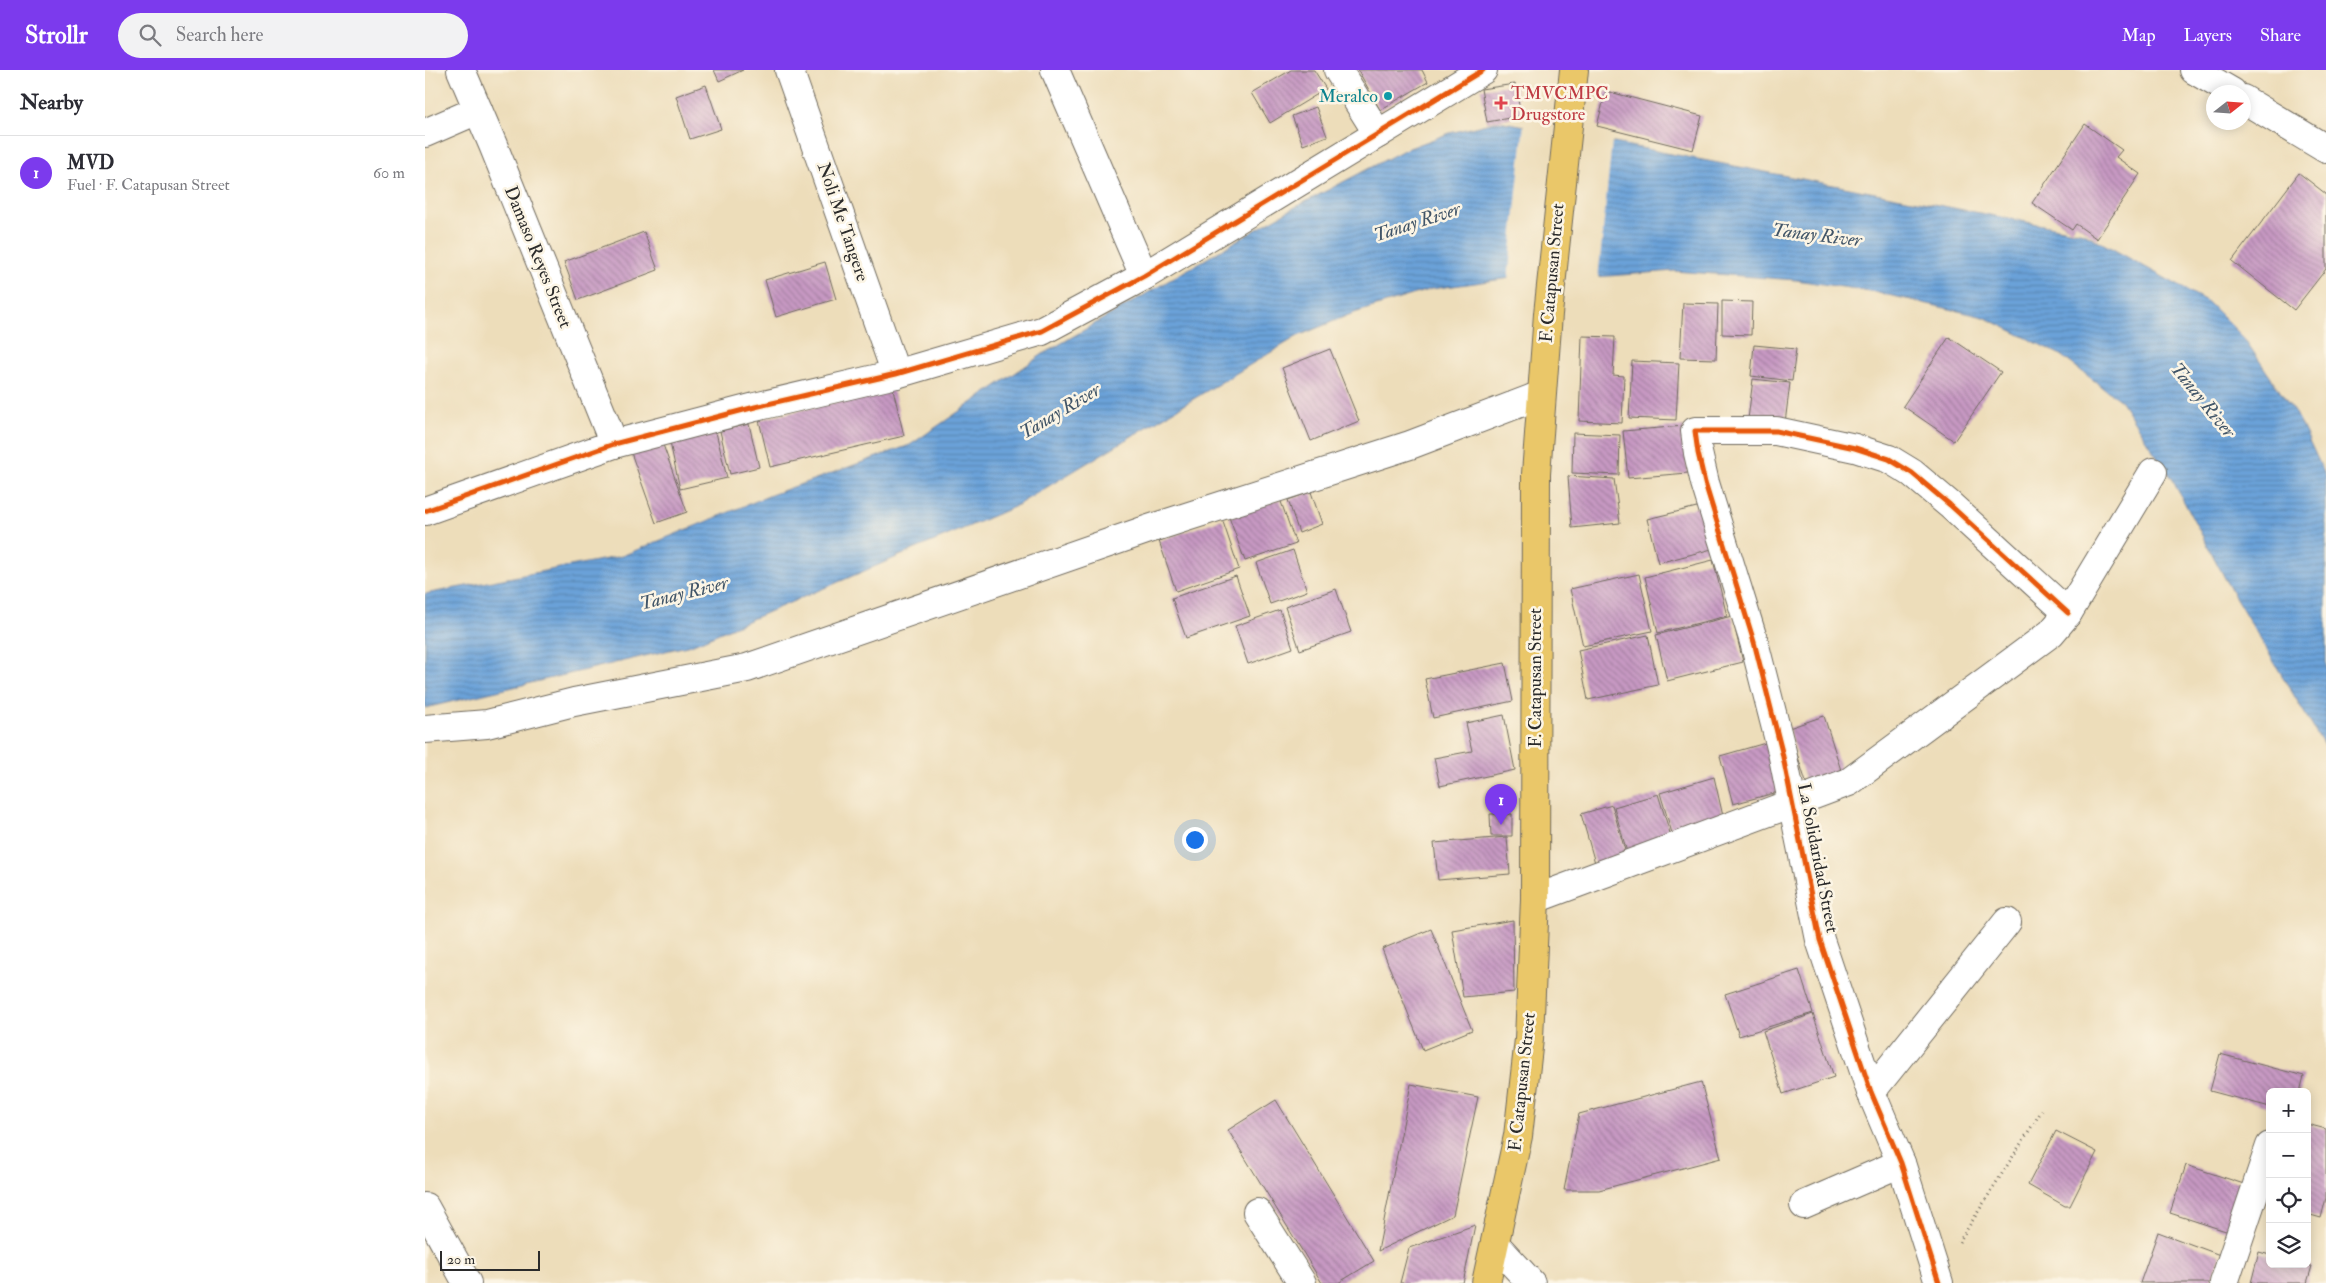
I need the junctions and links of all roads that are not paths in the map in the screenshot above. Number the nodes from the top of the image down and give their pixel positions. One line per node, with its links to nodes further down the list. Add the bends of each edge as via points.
1 (461, 70): 10 (street, Damaso Reyes Street)
2 (789, 70): 15 (street, Noli Me Tangere)
3 (1055, 70): 14 (street)
4 (1337, 70): 12 (street)
5 (1483, 70): 12 (street)
6 (1574, 70): 16 (main road, F. Catapusan Street)
7 (2194, 70): 8 (street)
8 (2226, 82)
9 (2251, 104): 13 (street)
10 (478, 110): 11 (street); 17 (street, Damaso Reyes Street)
11 (425, 133)
12 (1378, 134): 14 (street)
13 (2326, 149)
14 (1144, 276): 15 (street, via 1042,331)
15 (896, 374): 17 (street)
16 (1541, 395): 21 (street, via 1410,445 1149,529 747,668 574,702 487,724); 23 (main road, F. Catapusan Street, via 1536,474)
17 (614, 444): 19 (street)
18 (2153, 472): 20 (street)
19 (425, 511)
20 (2068, 613): 22 (street, via 2051,633 1849,782); 22 (street, La Solidaridad Street, via 1950,505 1912,473 1889,459 1776,431 1695,431 1698,453 1783,752)
21 (425, 729)
22 (1792, 802): 23 (street); 25 (street, La Solidaridad Street, via 1820,940)
23 (1535, 899): 31 (main road, F. Catapusan Street, via 1529,1039 1520,1117)
24 (2007, 922): 25 (street)
25 (1871, 1092): 27 (street, La Solidaridad Street)
26 (2266, 1158): 37 (street)
27 (1901, 1163): 28 (street); 32 (street, La Solidaridad Street)
28 (1804, 1205)
29 (425, 1207): 33 (street)
30 (1257, 1212): 34 (street)
31 (1495, 1244): 35 (main road, F. Catapusan Street); 36 (street)
32 (1938, 1280)
33 (467, 1283)
34 (1302, 1283)
35 (1486, 1283)
36 (1531, 1283)
37 (2224, 1283)

